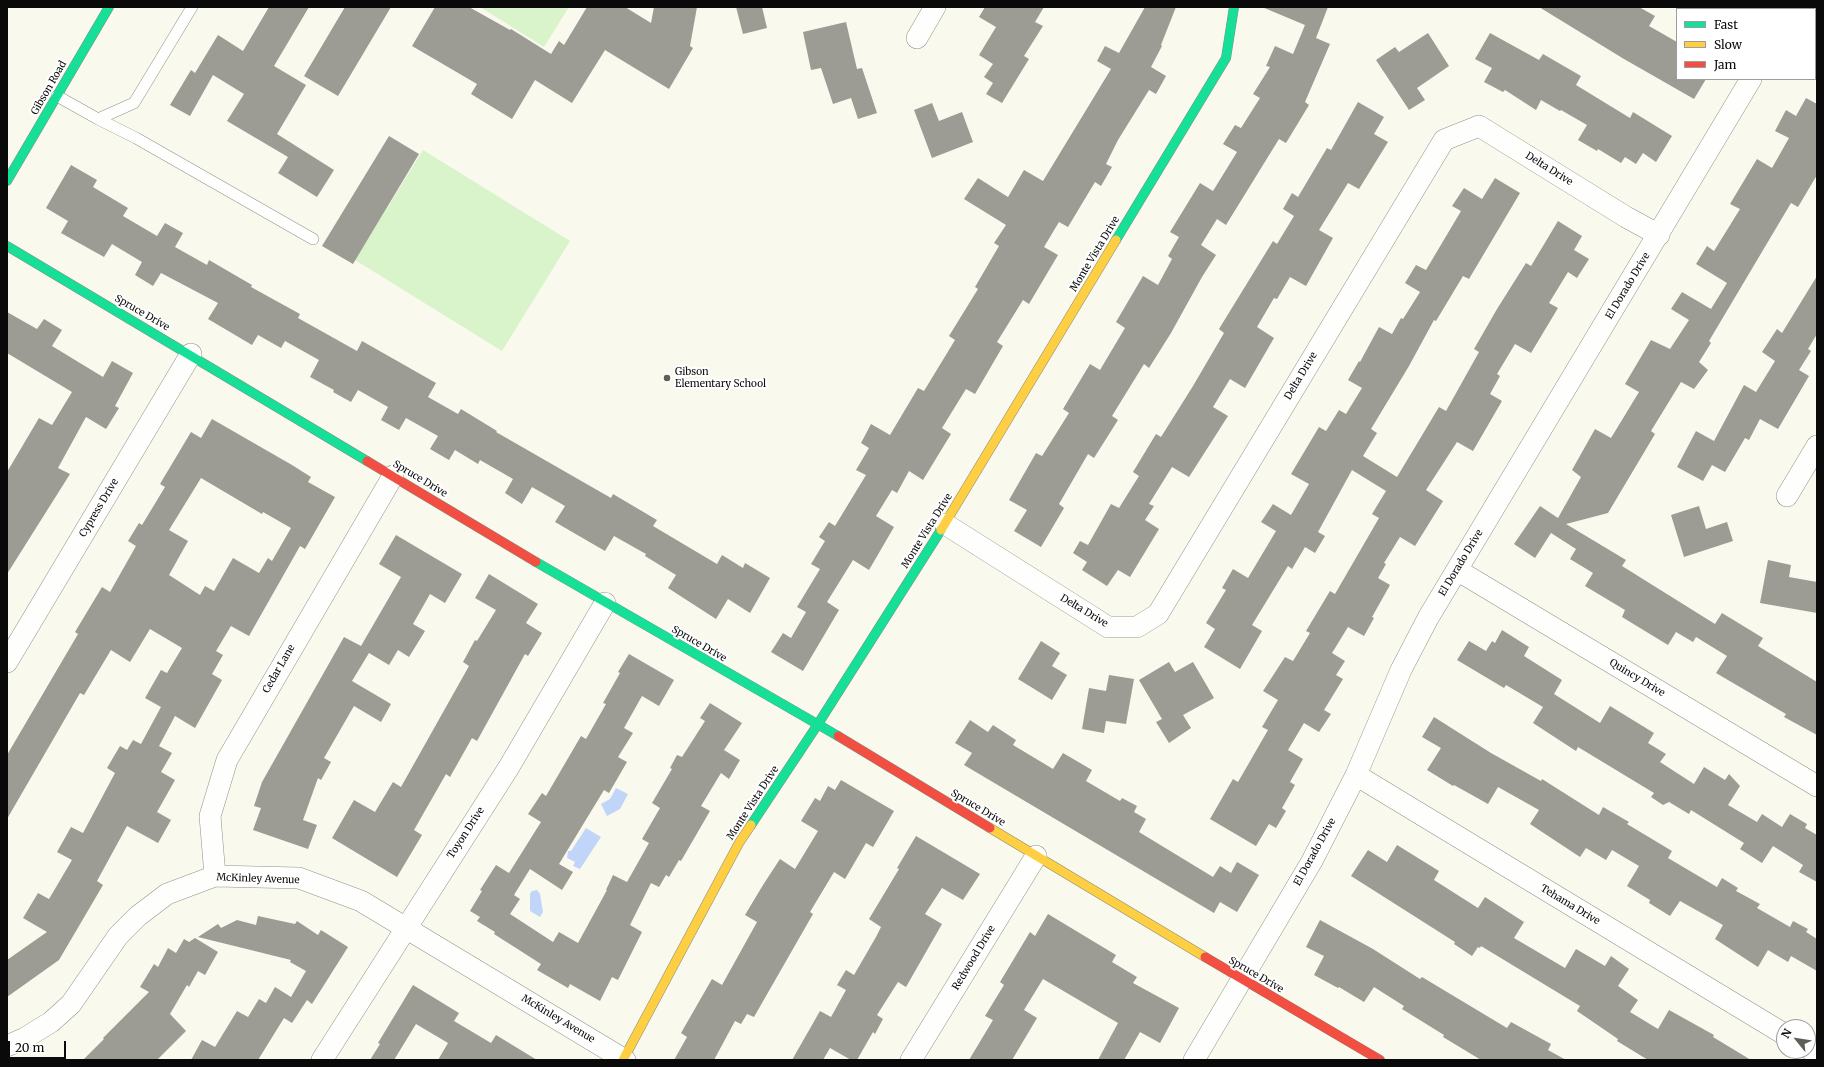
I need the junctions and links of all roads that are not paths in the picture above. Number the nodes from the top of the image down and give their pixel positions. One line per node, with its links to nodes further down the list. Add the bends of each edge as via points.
1 (109, 7): 7 (street, Gibson Road)
2 (192, 7): 8 (lane, via 134,103)
3 (935, 7): 5 (street)
4 (1234, 7): 17 (street, Monte Vista Drive, via 1226,58)
5 (917, 38)
6 (1750, 80): 10 (street, El Dorado Drive)
7 (57, 96): 8 (lane); 9 (street, Gibson Road)
8 (98, 119): 11 (lane)
9 (7, 181)
10 (1659, 235): 17 (street, Delta Drive, via 1479,126 1444,140 1158,614 1137,627 1108,627); 18 (street, El Dorado Drive)
11 (313, 239)
12 (7, 246): 13 (street, Spruce Drive)
13 (191, 354): 15 (street, Spruce Drive); 20 (street, Cypress Drive)
14 (1817, 446): 16 (street)
15 (393, 476): 19 (street, Spruce Drive); 25 (street, Cedar Lane, via 227,760 210,816)
16 (1787, 496)
17 (945, 524): 21 (street, Monte Vista Drive)
18 (1457, 570): 22 (street, El Dorado Drive, via 1401,670); 23 (street, Quincy Drive)
19 (605, 603): 21 (street, Spruce Drive); 26 (street, Toyon Drive, via 509,767)
20 (7, 662)
21 (818, 724): 24 (street, Spruce Drive); 31 (street, Monte Vista Drive, via 738,843)
22 (1356, 775): 27 (street, El Dorado Drive, via 1312,861); 28 (street, Tehama Drive)
23 (1817, 786)
24 (1036, 856): 27 (street, Spruce Drive); 32 (street, Redwood Drive)
25 (215, 876): 26 (street, McKinley Avenue, via 299,878 361,901); 29 (street, McKinley Avenue, via 167,894 138,916 118,936 71,1004 51,1022)
26 (405, 928): 30 (street, Toyon Drive); 31 (street, McKinley Avenue)
27 (1241, 979): 33 (street, El Dorado Drive); 34 (street, Spruce Drive)
28 (1776, 1029)
29 (7, 1046)
30 (322, 1060)
31 (624, 1060)
32 (911, 1060)
33 (1194, 1060)
34 (1380, 1060)

